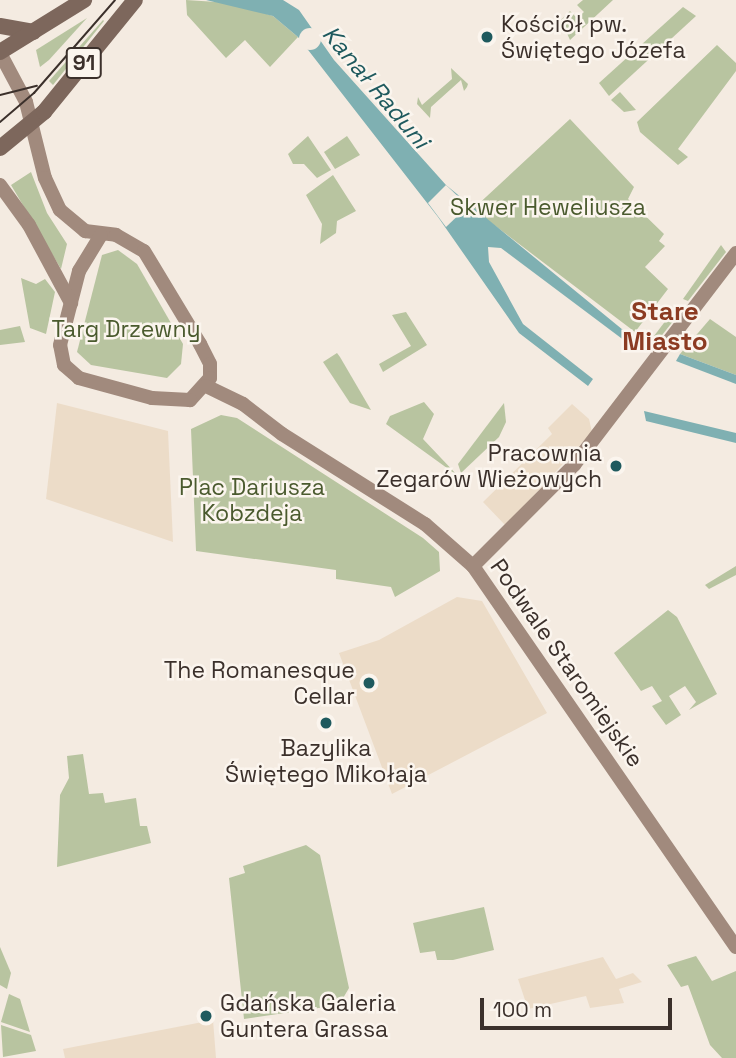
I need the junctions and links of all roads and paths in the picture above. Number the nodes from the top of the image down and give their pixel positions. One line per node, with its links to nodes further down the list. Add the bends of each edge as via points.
1 (84, 0): 4 (main road, 91)
2 (135, 0): 6 (main road, 91)
3 (0, 26): 4 (main road)
4 (33, 32): 5 (main road, 91)
5 (0, 52): 6 (street, via 19,86)
6 (31, 125): 7 (main road, 91); 9 (street, via 45,178 60,210 77,226)
7 (0, 148)
8 (0, 185): 11 (street, via 29,225)
9 (101, 235): 11 (street, via 87,253); 12 (street, via 129,240 158,271 210,364)
10 (736, 253): 13 (street, via 574,465)
11 (71, 303): 12 (street, via 60,354 71,373 178,402 190,400)
12 (206, 386): 13 (street, Podwale Staromiejskie, via 243,404 282,434 425,524)
13 (473, 566): 14 (street, Podwale Staromiejskie)
14 (736, 947)

